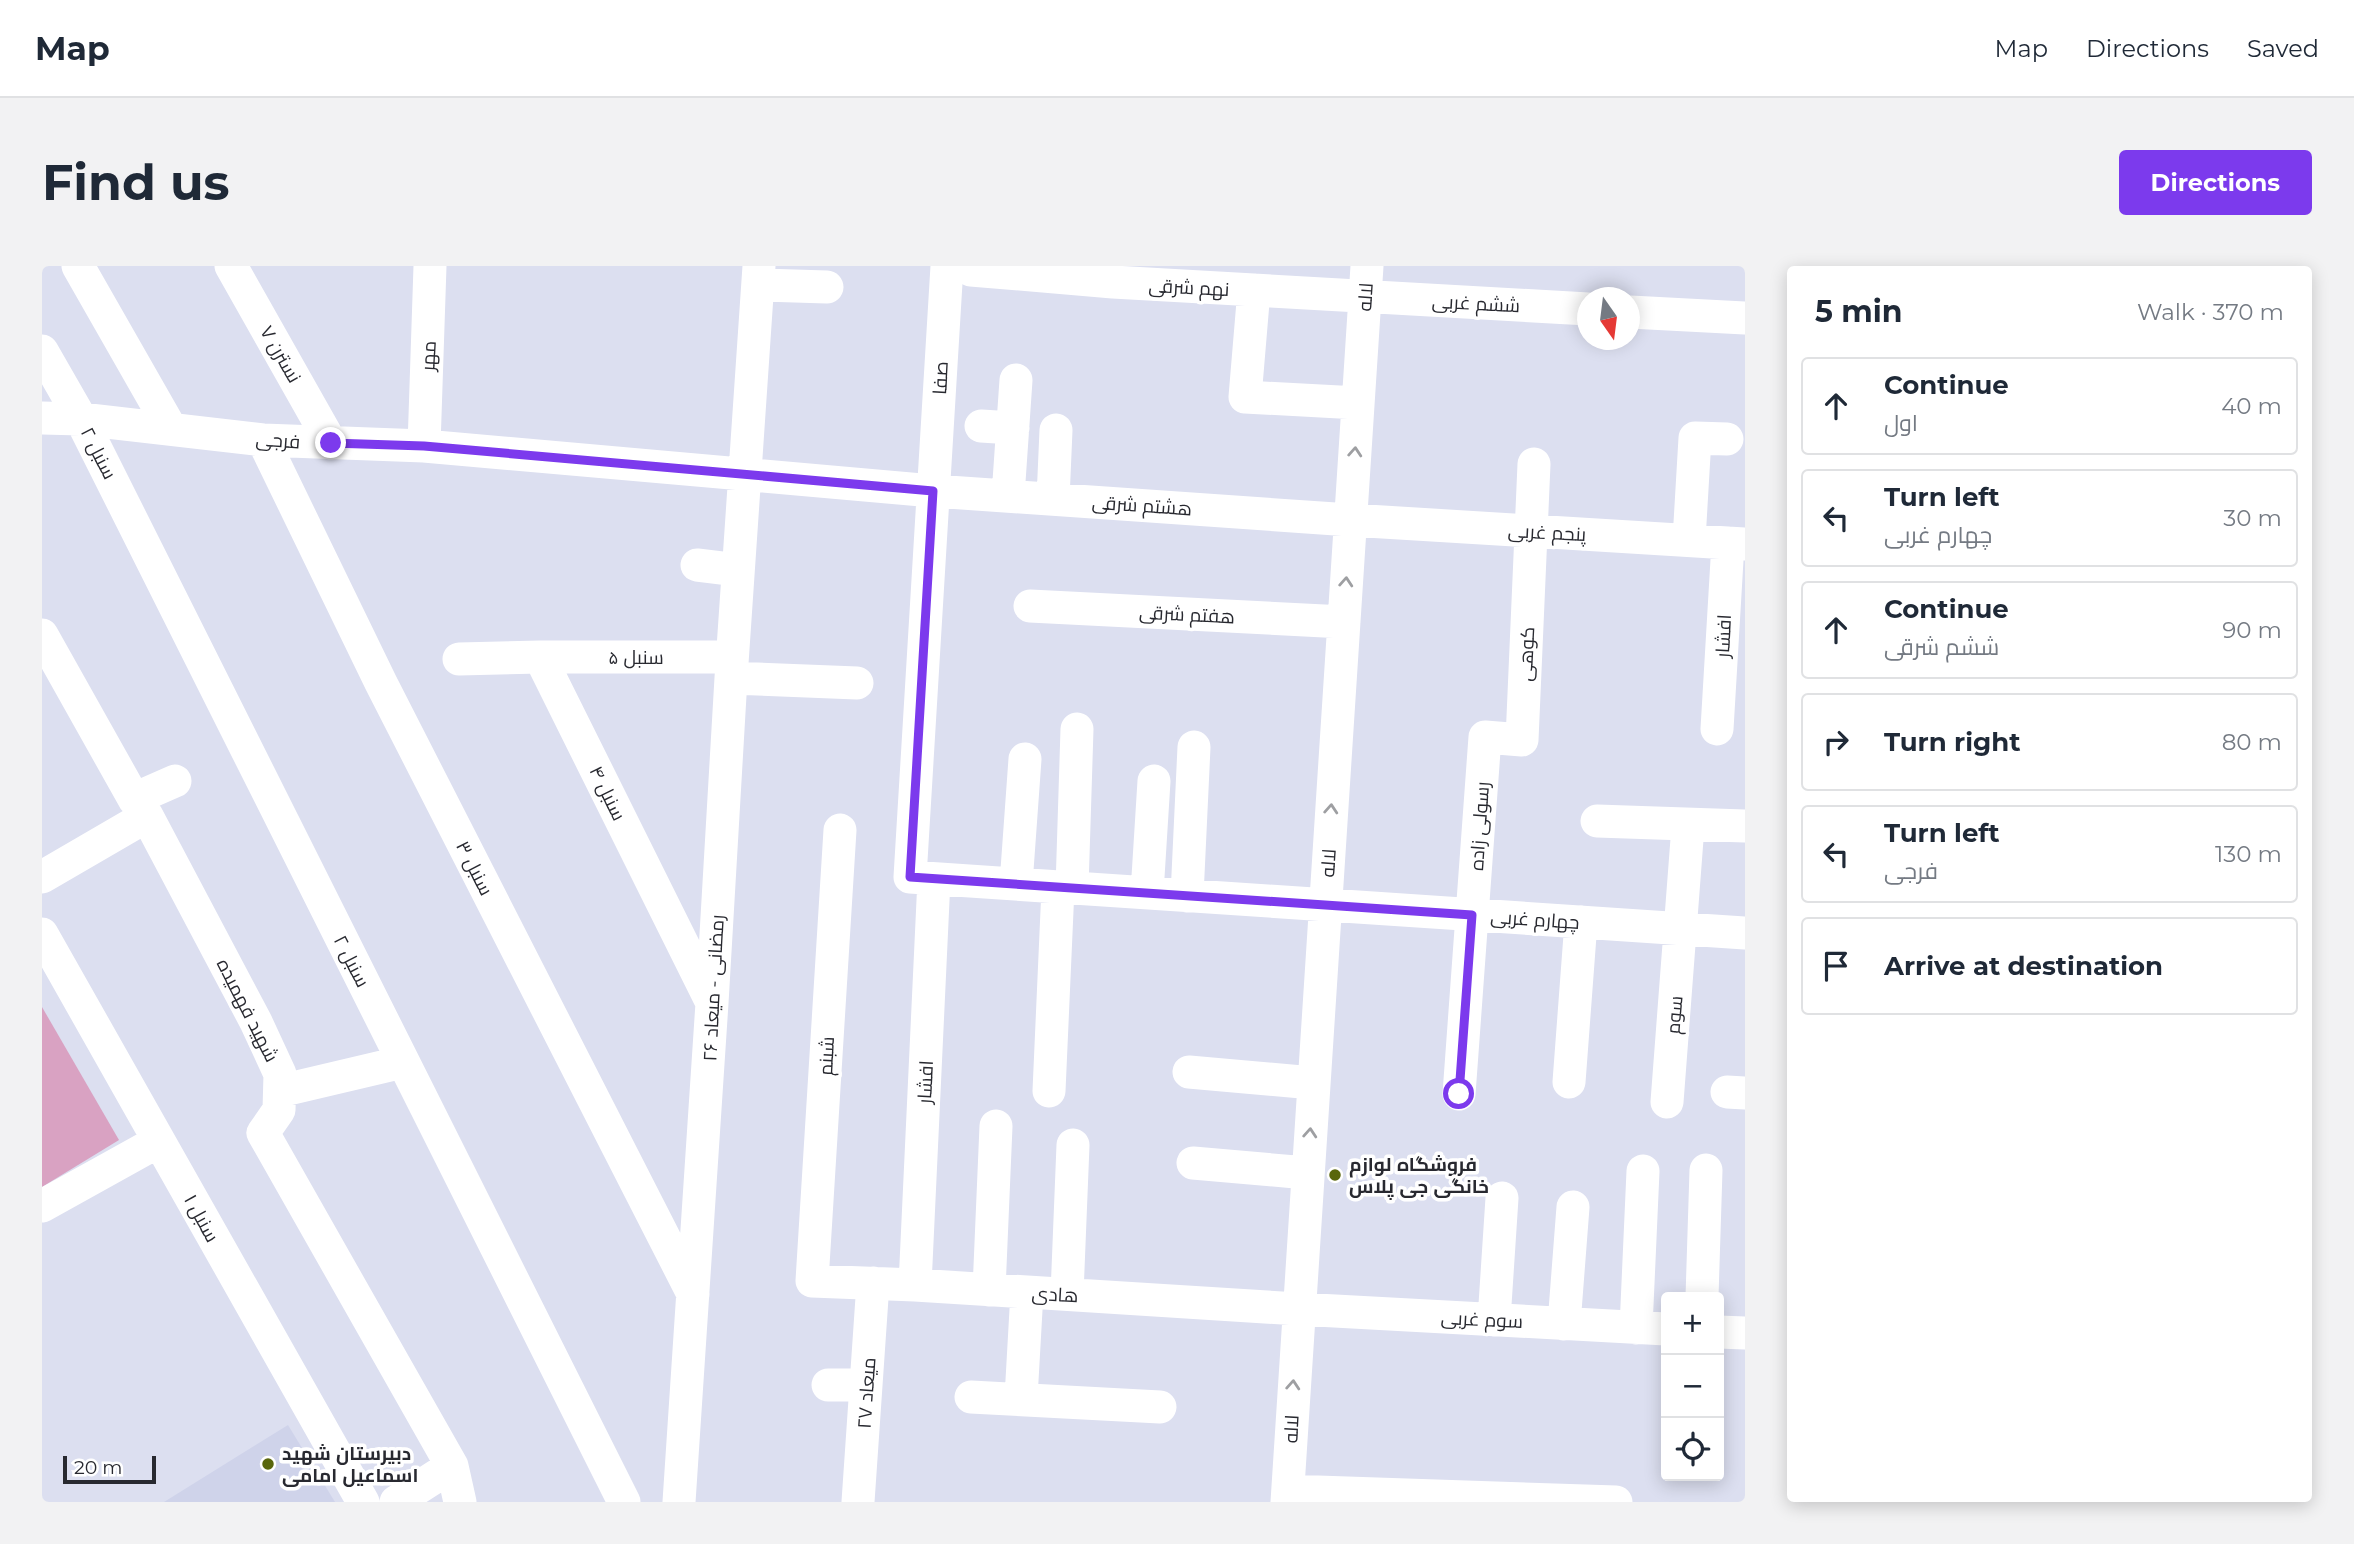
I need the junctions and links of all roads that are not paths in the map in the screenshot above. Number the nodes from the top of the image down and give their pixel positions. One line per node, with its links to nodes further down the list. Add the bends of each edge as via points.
1 (78, 266): 18 (street)
2 (231, 266): 22 (street, نسترن ۷)
3 (430, 266): 23 (street, مهر)
4 (959, 268): 5 (street, نهم شرقی); 26 (street, صفا)
5 (1114, 274): 9 (street, نهم شرقی)
6 (758, 275): 8 (street); 25 (street, رمضانی - میعاد ۲۶)
7 (1366, 281): 9 (street, نهم شرقی); 10 (street, ششم غربی); 15 (street, لاله)
8 (827, 287)
9 (1254, 290): 15 (street, via 1245,397)
10 (1577, 308)
11 (1640, 313): 12 (street)
12 (1745, 318)
13 (42, 351): 17 (street, سنبل ۲)
14 (1016, 380): 27 (street, via 997,427)
15 (1358, 403): 29 (street, لاله, one-way to 15)
16 (42, 418): 17 (street, فرجی)
17 (81, 419): 18 (street, فرجی); 67 (street, سنبل ۲)
18 (171, 429): 21 (street, فرجی)
19 (1056, 430): 28 (street)
20 (1727, 439): 31 (street, via 1695,438)
21 (263, 440): 22 (street, فرجی); 91 (street, سنبل ۳, via 387,695)
22 (331, 443): 23 (street, فرجی)
23 (424, 446): 25 (street, فرجی)
24 (1534, 464): 30 (street)
25 (746, 475): 26 (street, فرجی); 34 (street, رمضانی - میعاد ۲۶)
26 (933, 491): 27 (street, هشتم شرقی); 55 (street, صفا)
27 (1008, 496): 28 (street, هشتم شرقی)
28 (1053, 499): 29 (street, هشتم شرقی)
29 (1350, 520): 30 (street, پنجم غربی); 36 (street, لاله, one-way to 29)
30 (1532, 531): 31 (street, پنجم غربی); 44 (street, کوهی, via 1522,740)
31 (1689, 540): 32 (street, پنجم غربی)
32 (1737, 543): 43 (street, افشار)
33 (696, 565): 34 (street)
34 (738, 570): 40 (street, رمضانی - میعاد ۲۶)
35 (1030, 606): 36 (street, هفتم شرقی)
36 (1344, 622): 60 (street, لاله, one-way to 36)
37 (42, 635): 49 (street, شهید فهمیده)
38 (540, 657): 39 (street); 40 (street, سنبل ۵); 66 (street, سنبل ۴)
39 (459, 659)
40 (732, 668): 41 (street, سنبل ۵); 66 (street, رمضانی - میعاد ۲۶)
41 (857, 683)
42 (1077, 729): 57 (street)
43 (1717, 730)
44 (1485, 737): 61 (street, رسولی زاده)
45 (1194, 747): 59 (street)
46 (1025, 759): 56 (street)
47 (174, 781): 49 (street)
48 (1154, 781): 58 (street)
49 (140, 807): 54 (street); 71 (street, شهید فهمیده, via 256,1022 280,1074)
50 (1597, 821): 51 (street)
51 (1688, 825): 52 (street); 63 (street, سوم)
52 (1745, 826)
53 (841, 830): 85 (street, شبنم)
54 (42, 877)
55 (922, 878): 56 (street, چهارم غربی); 87 (street, افشار)
56 (1016, 884): 57 (street, چهارم غربی)
57 (1065, 888): 58 (street, چهارم غربی); 72 (street)
58 (1147, 893): 59 (street, چهارم غربی)
59 (1187, 896): 60 (street, چهارم غربی)
60 (1325, 906): 61 (street, چهارم غربی); 70 (street, لاله)
61 (1472, 915): 62 (street, چهارم غربی); 73 (street, رسولی زاده)
62 (1581, 922): 63 (street, چهارم غربی); 69 (street)
63 (1681, 929): 64 (street, چهارم غربی); 74 (street, سوم)
64 (1745, 933)
65 (42, 934): 76 (street, سنبل ۱)
66 (712, 1003): 91 (street, رمضانی - میعاد ۲۶)
67 (403, 1062): 71 (street); 109 (street, سنبل ۲)
68 (1189, 1072): 70 (street)
69 (1569, 1082)
70 (1313, 1083): 81 (street, لاله, one-way to 70)
71 (280, 1091): 104 (street, via 279,1110 263,1133)
72 (1049, 1091)
73 (1459, 1094)
74 (1668, 1102)
75 (996, 1126): 88 (street)
76 (159, 1141): 83 (street); 106 (street, سنبل ۱)
77 (1073, 1144): 92 (street)
78 (1193, 1163): 81 (street)
79 (1706, 1170): 90 (street)
80 (1643, 1171): 96 (street)
81 (1307, 1173): 93 (street, لاله)
82 (1502, 1198): 94 (street)
83 (42, 1206)
84 (1573, 1207): 95 (street)
85 (813, 1281): 86 (street, هادی)
86 (873, 1283): 87 (street, هادی); 100 (street, میعاد ۲۷)
87 (915, 1285): 88 (street, هادی)
88 (989, 1290): 89 (street, هادی)
89 (1027, 1292): 92 (street, هادی); 102 (street)
90 (1702, 1292)
91 (693, 1294): 110 (street, رمضانی - میعاد ۲۶)
92 (1067, 1294): 93 (street, هادی)
93 (1298, 1309): 94 (street, سوم غربی); 105 (street, لاله, one-way to 93)
94 (1494, 1320): 95 (street, سوم غربی)
95 (1564, 1324): 96 (street, سوم غربی)
96 (1651, 1328)
97 (1724, 1332): 98 (street)
98 (1745, 1333)
99 (828, 1385): 100 (street)
100 (866, 1385): 111 (street, میعاد ۲۷)
101 (971, 1397): 102 (street)
102 (1021, 1398): 103 (street)
103 (1160, 1407)
104 (452, 1466): 107 (street); 108 (street)
105 (1287, 1496): 112 (street)
106 (363, 1502)
107 (396, 1502)
108 (460, 1502)
109 (624, 1502)
110 (679, 1502)
111 (858, 1502)
112 (1616, 1502)

